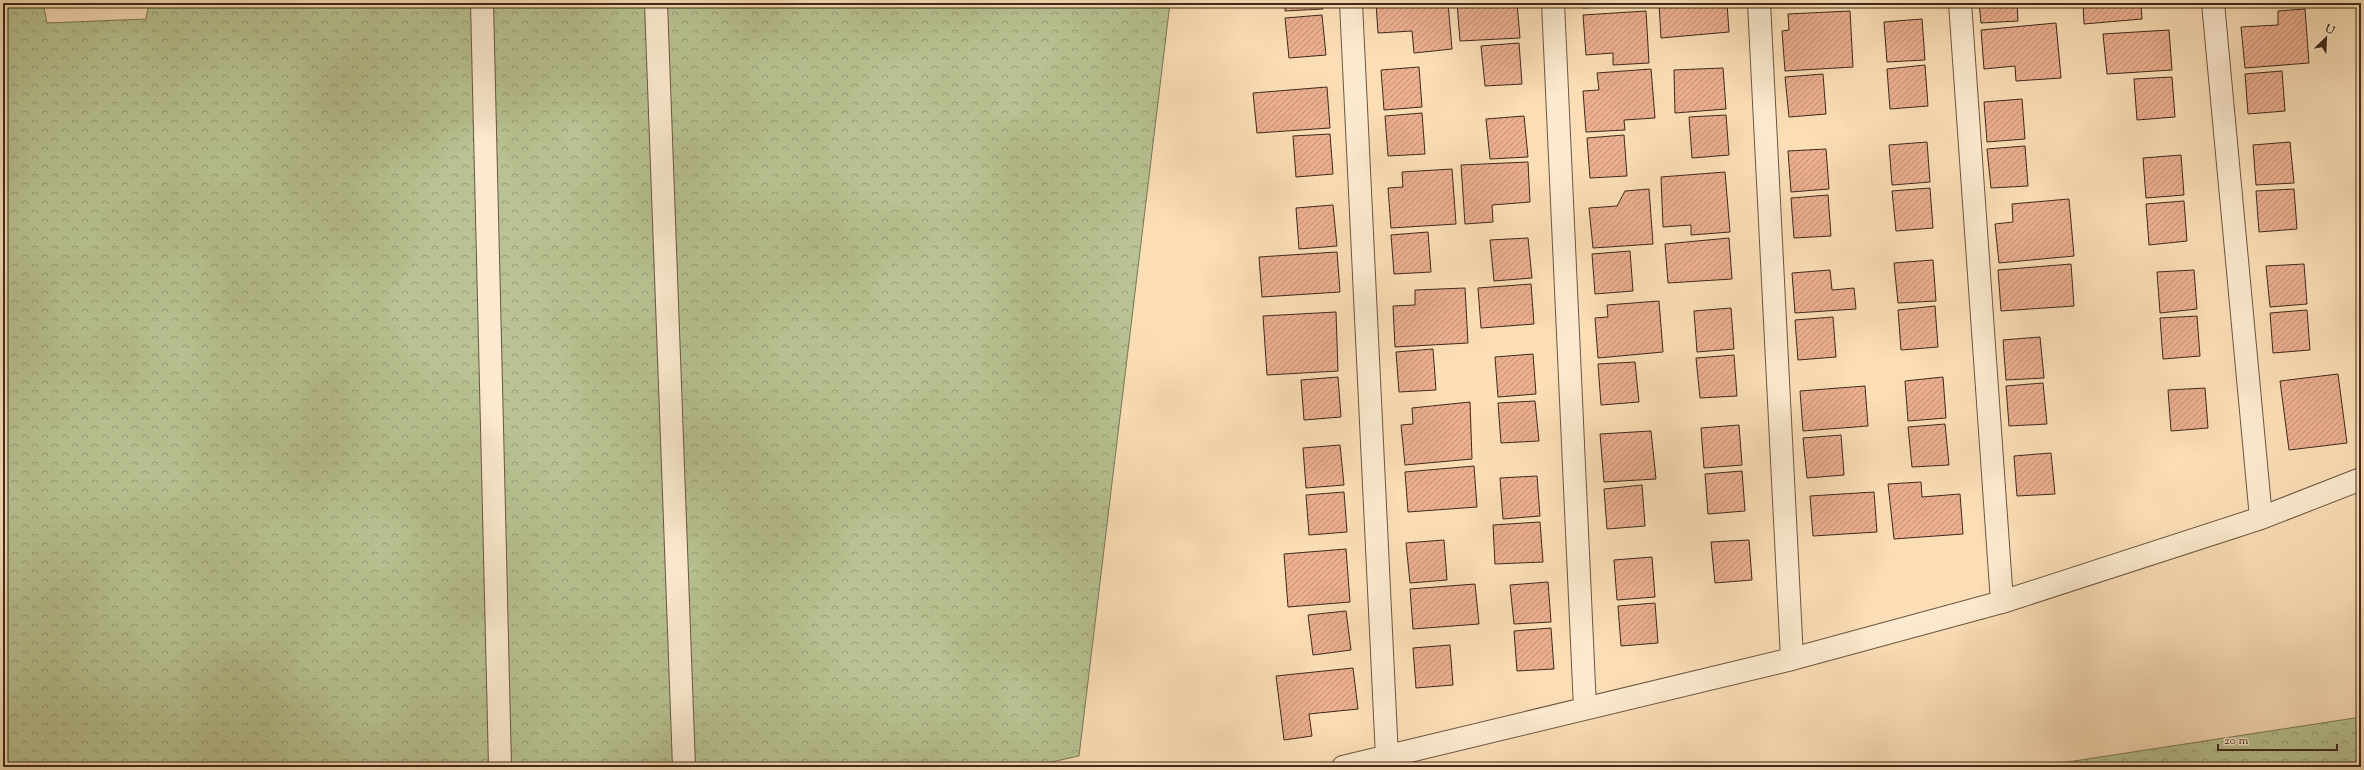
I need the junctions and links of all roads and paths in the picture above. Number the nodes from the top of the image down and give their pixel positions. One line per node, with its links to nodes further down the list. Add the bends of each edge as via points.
1 (482, 3): 14 (street)
2 (656, 3): 15 (street)
3 (1351, 3): 13 (street)
4 (1553, 3): 12 (street)
5 (1759, 3): 11 (street)
6 (1960, 3): 10 (street)
7 (2213, 3): 9 (street)
8 (2361, 479): 9 (street)
9 (2261, 518): 10 (street)
10 (2002, 602): 11 (street)
11 (1792, 659): 12 (street)
12 (1586, 708): 13 (street)
13 (1387, 757): 16 (street)
14 (500, 767)
15 (684, 767)
16 (1343, 767)

